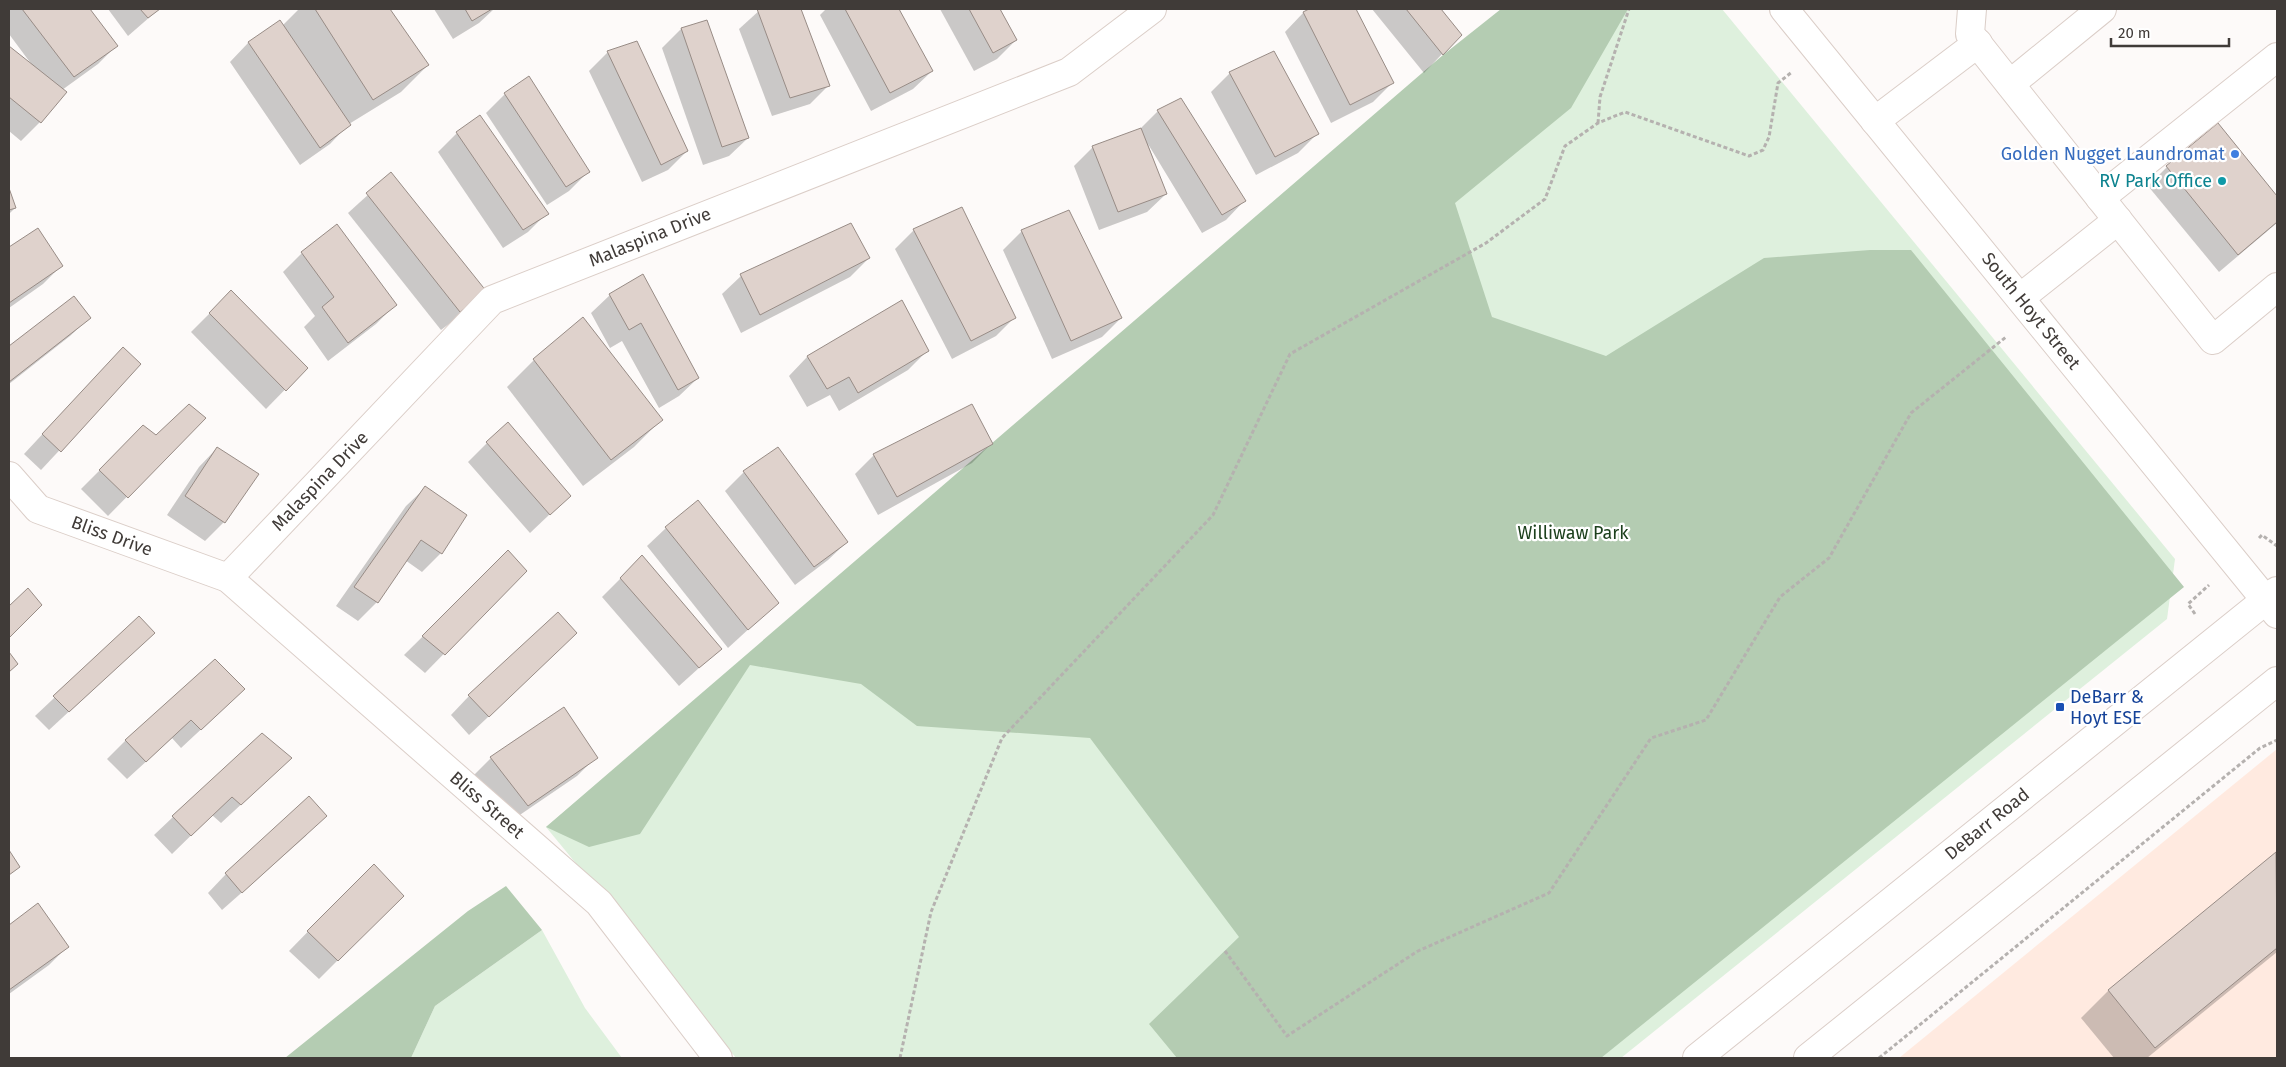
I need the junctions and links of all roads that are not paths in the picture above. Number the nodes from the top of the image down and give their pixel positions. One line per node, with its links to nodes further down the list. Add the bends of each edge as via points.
1 (1152, 9): 14 (street, Malaspina Drive, via 1069,72 492,300)
2 (1784, 9): 8 (street, South Hoyt Street)
3 (1972, 9): 5 (street, via 1970,34)
4 (2102, 9): 7 (street)
5 (1978, 43): 7 (street); 8 (street)
6 (2277, 57): 9 (street)
7 (2010, 84): 9 (street)
8 (1875, 121): 12 (street, South Hoyt Street)
9 (2100, 198): 10 (street)
10 (2118, 220): 11 (street, via 2213,340); 12 (street)
11 (2277, 287)
12 (2027, 306): 15 (street, South Hoyt Street)
13 (9, 476): 14 (street, Bliss Drive, via 38,509)
14 (228, 578): 17 (street, Bliss Street, via 599,903)
15 (2273, 601): 18 (street, DeBarr Road)
16 (2277, 681): 19 (street)
17 (718, 1058)
18 (1697, 1058)
19 (1808, 1058)

